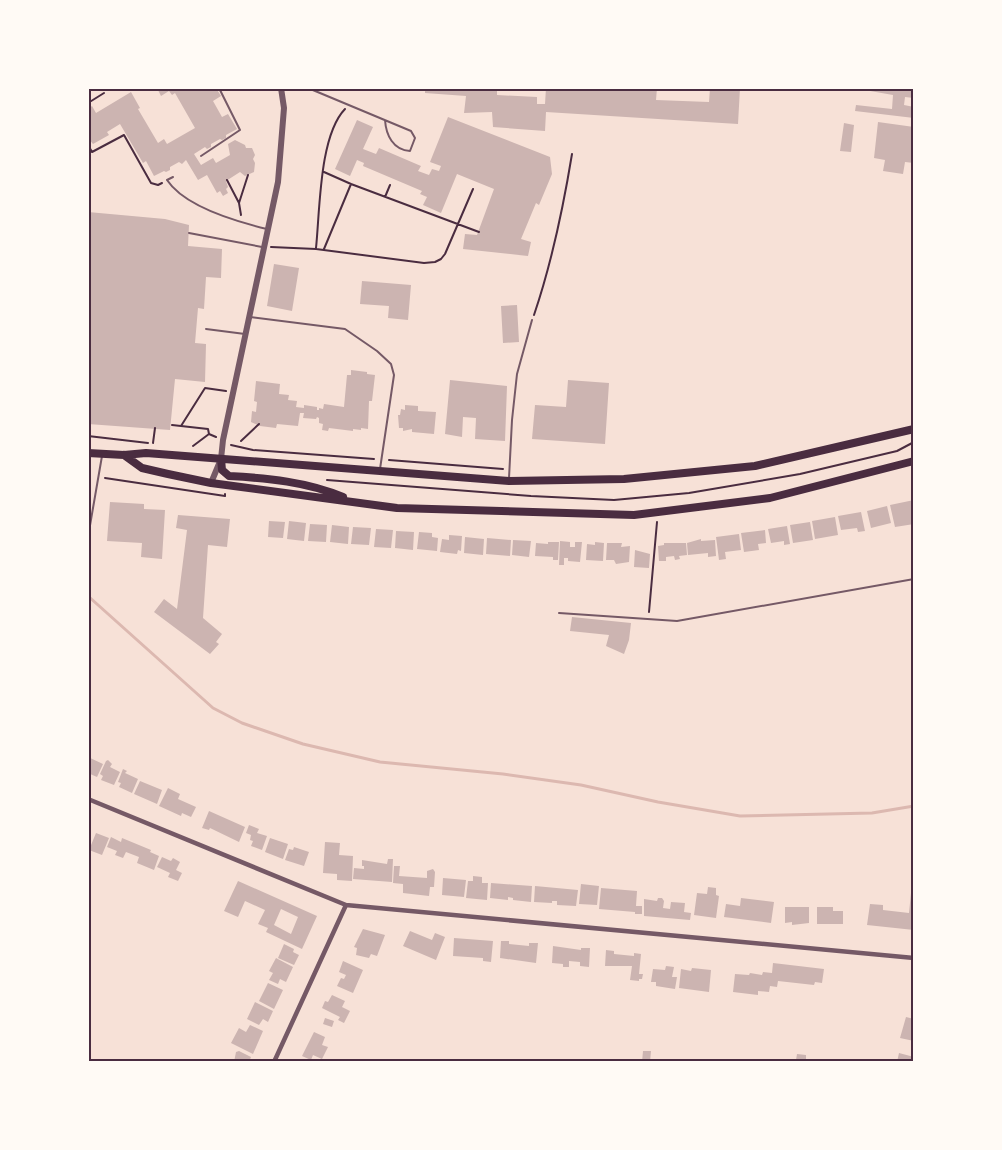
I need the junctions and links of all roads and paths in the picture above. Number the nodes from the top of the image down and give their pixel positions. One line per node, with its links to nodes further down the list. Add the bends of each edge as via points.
1 (219, 88): 10 (lane, via 240,130)
2 (281, 88): 23 (street, via 284,108 279,172)
3 (308, 88): 6 (lane)
4 (110, 89): 5 (path)
5 (88, 103)
6 (349, 105): 7 (lane); 11 (path, via 331,132)
7 (385, 120): 7 (lane, via 411,131 415,138 410,151 392,143)
8 (88, 145): 14 (path, via 92,152 124,135 151,183 158,185)
9 (572, 154): 30 (path, via 560,222)
10 (201, 156)
11 (324, 172): 16 (path); 27 (path)
12 (248, 175): 20 (path)
13 (173, 177): 14 (lane)
14 (167, 180): 21 (lane, via 193,201)
15 (227, 180): 20 (path)
16 (351, 184): 19 (path); 28 (path)
17 (390, 185): 19 (path)
18 (473, 189): 22 (path)
19 (385, 197): 22 (path)
20 (239, 203): 21 (path)
21 (242, 223): 23 (lane)
22 (459, 224): 24 (path); 28 (path, via 445,254 435,262 396,261)
23 (269, 230): 26 (street)
24 (479, 232)
25 (189, 233): 26 (lane)
26 (265, 247): 27 (path); 29 (street)
27 (316, 249): 28 (path)
28 (323, 250)
29 (250, 317): 32 (street); 48 (lane, via 345,329 391,364 394,375)
30 (532, 320): 50 (lane, via 517,375)
31 (206, 329): 32 (lane)
32 (246, 334): 33 (street)
33 (234, 392): 36 (path, via 206,388); 42 (street)
34 (259, 424): 41 (path)
35 (172, 425): 36 (path)
36 (181, 426): 39 (path, via 208,429)
37 (155, 428): 40 (path, via 153,443)
38 (914, 429): 53 (highway, via 755,466 624,479)
39 (209, 434): 42 (path); 43 (path)
40 (88, 436)
41 (242, 441)
42 (222, 443): 47 (street); 48 (path, via 253,450)
43 (193, 446)
44 (88, 453): 45 (highway)
45 (102, 454): 46 (highway); 52 (lane)
46 (124, 455): 47 (highway); 54 (highway, via 142,468)
47 (220, 459): 51 (highway); 54 (street); 56 (highway, via 222,470 229,476 326,489)
48 (382, 459): 50 (path); 51 (lane)
49 (914, 461): 56 (highway, via 770,498 634,515 397,508)
50 (509, 470): 53 (lane)
51 (380, 471): 53 (highway)
52 (97, 477): 55 (path); 58 (lane)
53 (509, 481)
54 (211, 483): 56 (highway)
55 (225, 496)
56 (355, 502)
57 (657, 522): 61 (path)
58 (88, 537)
59 (914, 579): 61 (lane, via 677,621)
60 (559, 613): 61 (lane)
61 (649, 619)
62 (88, 799): 63 (street)
63 (346, 905): 64 (street); 65 (street)
64 (914, 958)
65 (274, 1062)

